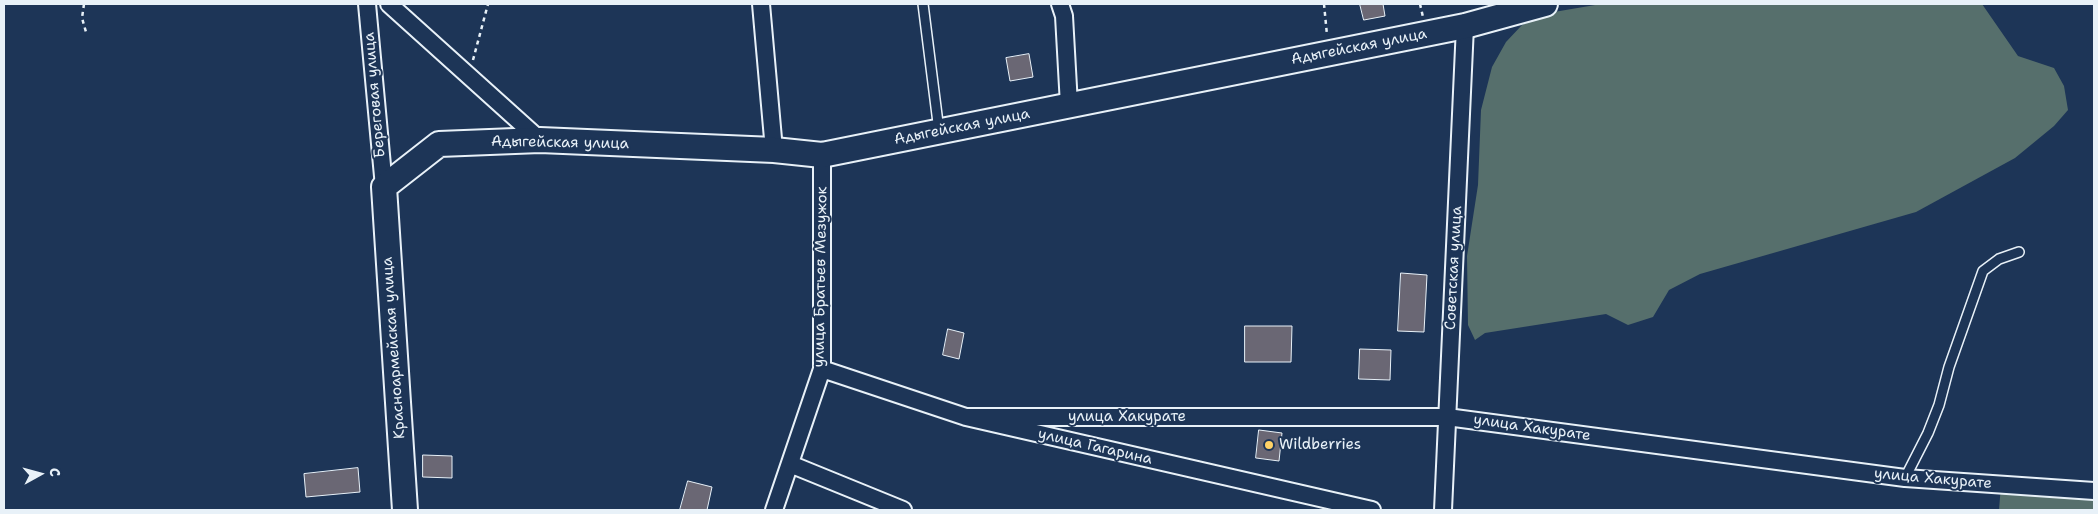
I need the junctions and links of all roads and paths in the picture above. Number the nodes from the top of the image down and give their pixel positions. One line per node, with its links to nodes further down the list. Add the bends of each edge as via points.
1 (84, 4): 11 (path, via 82,18)
2 (367, 4): 19 (street, Береговая улица)
3 (389, 4): 13 (street)
4 (488, 4): 13 (path)
5 (761, 4): 17 (street)
6 (923, 4): 15 (lane)
7 (1060, 4): 14 (street, via 1064,16)
8 (1324, 4): 12 (path)
9 (1531, 6): 10 (main road, Адыгейская улица)
10 (1465, 26): 12 (main road, Адыгейская улица); 23 (street, Советская улица)
11 (86, 32)
12 (1329, 53): 14 (main road, Адыгейская улица)
13 (469, 75): 16 (street)
14 (1069, 105): 15 (main road, Адыгейская улица)
15 (938, 132): 18 (main road, Адыгейская улица)
16 (540, 140): 17 (main road, Адыгейская улица); 19 (main road, Адыгейская улица, via 439,144)
17 (774, 150): 18 (main road, Адыгейская улица)
18 (822, 155): 21 (street, улица Братьев Мезужок)
19 (384, 187): 27 (main road, Красноармейская улица)
20 (2020, 252): 25 (lane, via 1999,259 1983,271 1939,405)
21 (822, 369): 22 (street, улица Гагарина); 24 (street, улица Братьев Мезужок)
22 (966, 417): 23 (street, улица Хакурате); 30 (street, улица Гагарина)
23 (1447, 417): 25 (street, улица Хакурате); 31 (street, Советская улица)
24 (790, 464): 28 (street, улица Братьев Мезужок); 29 (street)
25 (1905, 478): 26 (street, улица Хакурате)
26 (2094, 491)
27 (405, 510)
28 (774, 510)
29 (903, 510)
30 (1372, 510)
31 (1443, 510)

